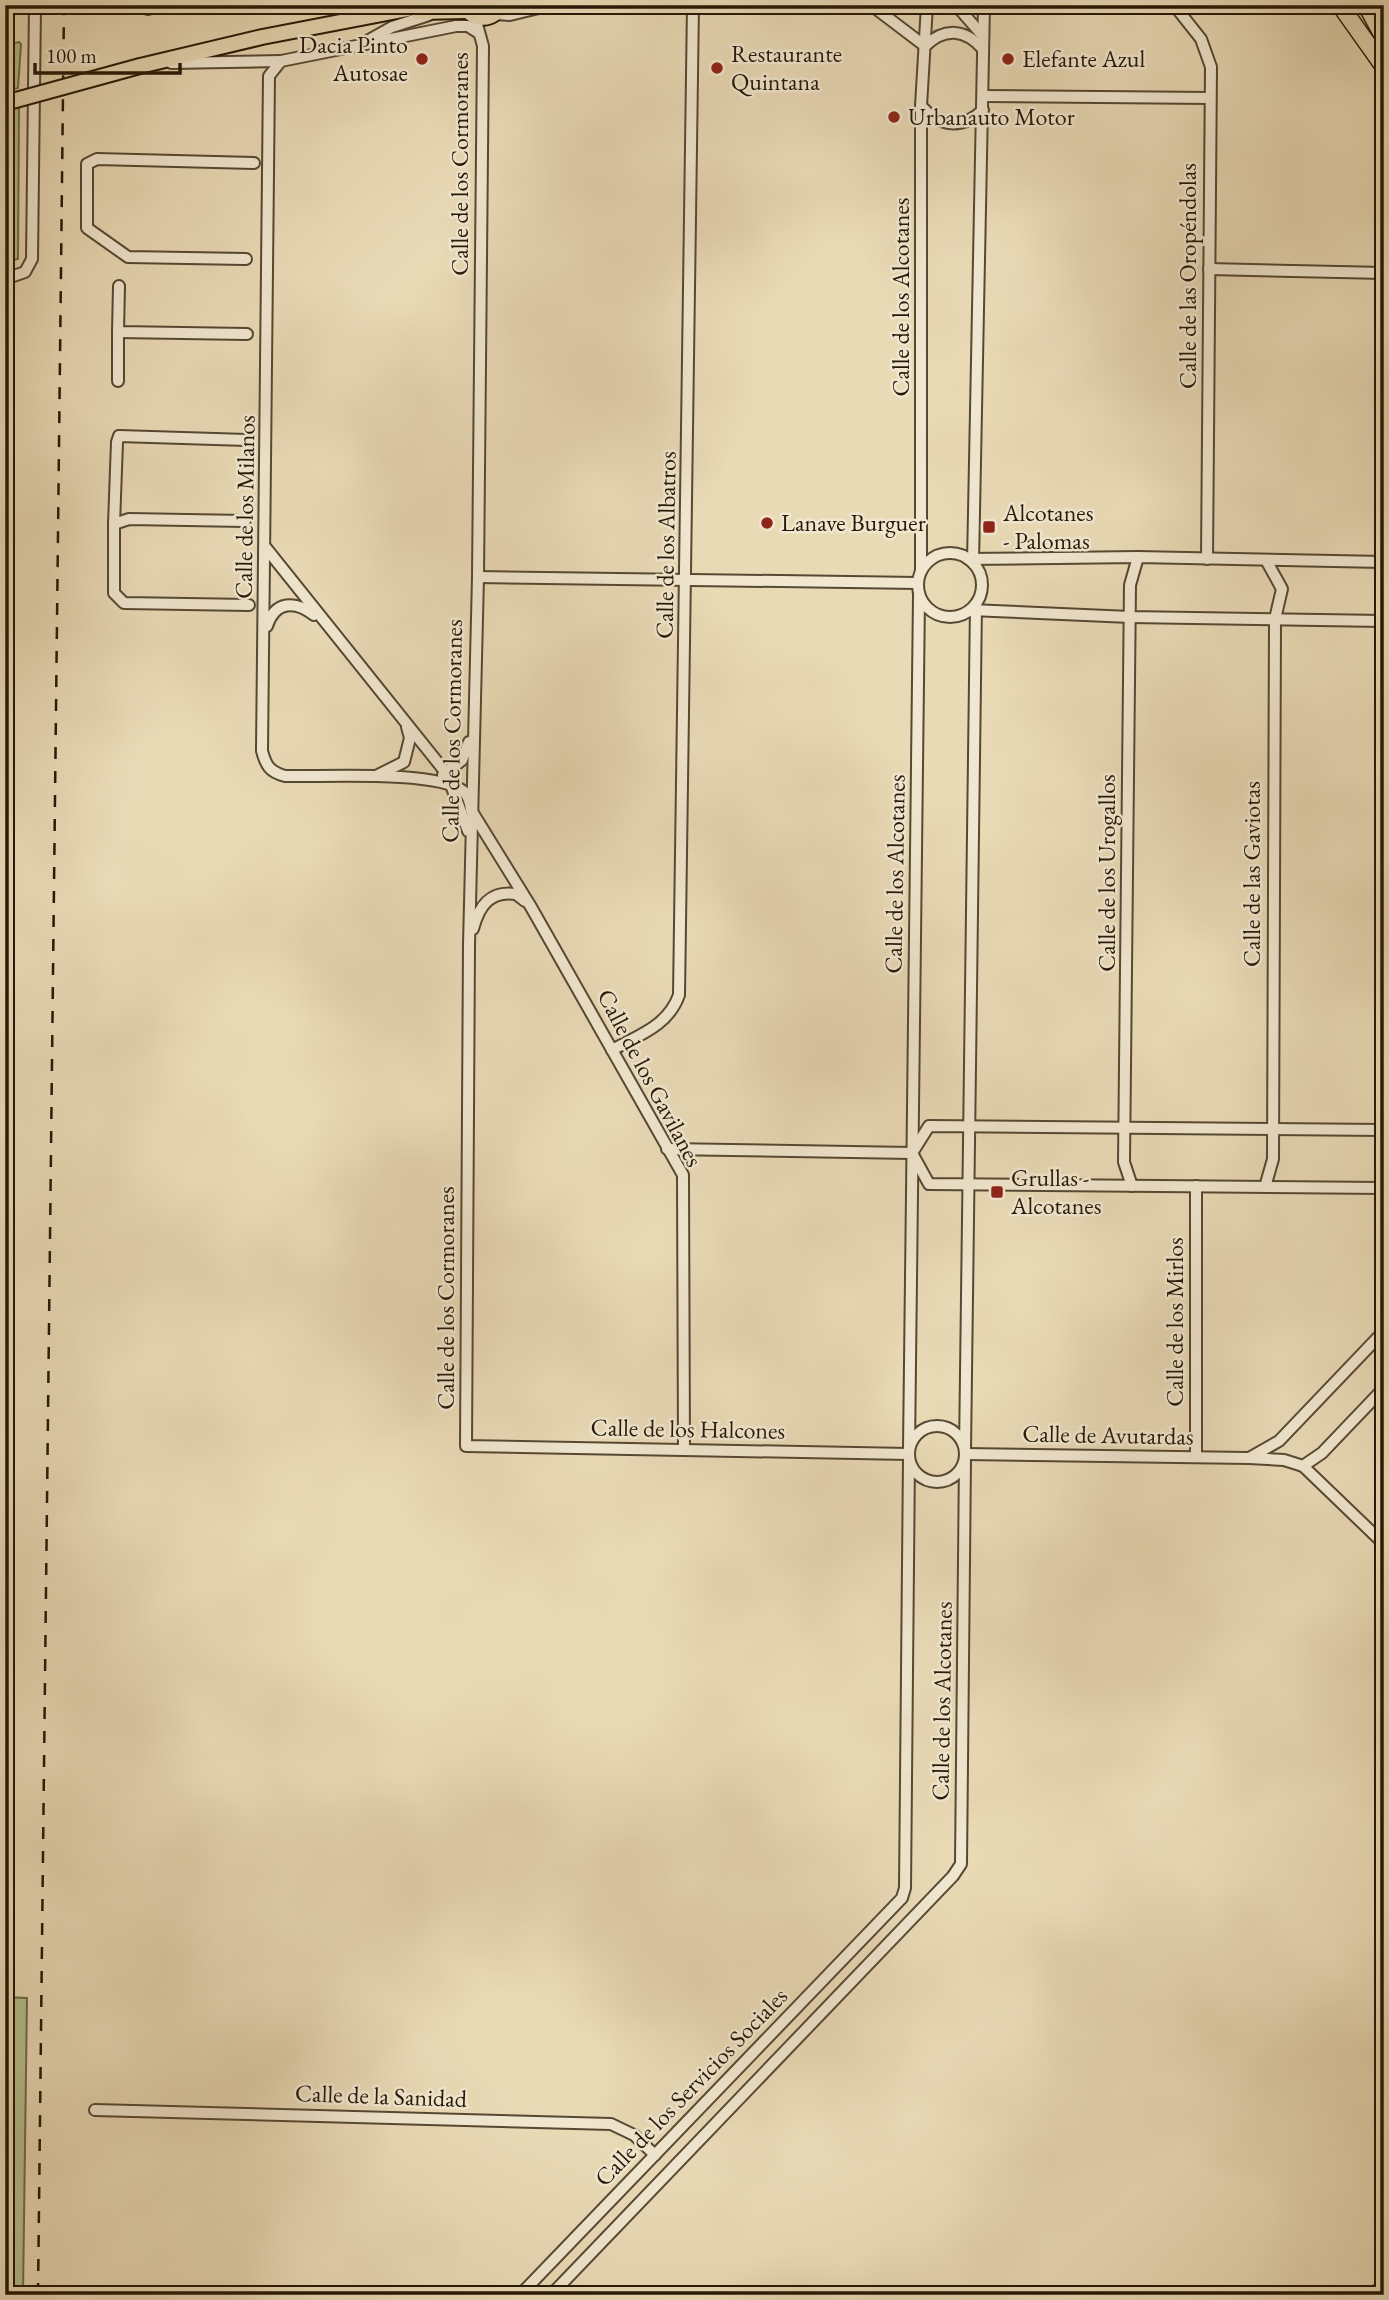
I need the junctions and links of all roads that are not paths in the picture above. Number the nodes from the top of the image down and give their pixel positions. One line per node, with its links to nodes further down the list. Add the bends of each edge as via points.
1 (35, 5): 36 (street, via 32,259 25,272)
2 (166, 5): 14 (street)
3 (271, 5): 4 (street)
4 (289, 5)
5 (551, 5): 16 (street, via 510,15)
6 (694, 5): 52 (street, Calle de los Albatros)
7 (872, 5): 22 (street)
8 (927, 5): 22 (street, Calle de los Alcotanes)
9 (956, 5): 19 (street)
10 (984, 5): 19 (street)
11 (1174, 5): 28 (street, Calle de las Oropéndolas, via 1200,38 1209,58)
12 (1340, 5): 26 (highway)
13 (1366, 5): 20 (highway)
14 (148, 7)
15 (433, 9): 17 (main road); 21 (street); 25 (main road, via 262,37)
16 (499, 10): 17 (main road, via 490,17)
17 (469, 11): 18 (street, Calle de los Cormoranes)
18 (480, 33): 21 (street, via 456,26); 51 (street, Calle de los Cormoranes)
19 (983, 36): 23 (street)
20 (1384, 38)
21 (359, 46): 24 (street)
22 (925, 46): 23 (street, via 952,31 972,37); 30 (street, Calle de los Alcotanes)
23 (982, 49): 27 (street)
24 (281, 61): 25 (street); 44 (street, Calle de los Milanos, via 270,76)
25 (145, 65): 29 (main road, bridge)
26 (1384, 67)
27 (983, 96): 28 (street); 31 (street)
28 (1210, 98): 34 (street, Calle de las Oropéndolas)
29 (5, 103)
30 (921, 106): 31 (street, via 932,118 954,125 972,121); 50 (street, Calle de los Alcotanes)
31 (983, 110): 47 (street)
32 (254, 163): 33 (street, via 97,159 87,164 87,228 118,253 128,257)
33 (246, 259)
34 (1209, 269): 35 (street); 46 (street, Calle de las Oropéndolas)
35 (1384, 273)
36 (5, 279)
37 (119, 286): 38 (street)
38 (118, 332): 39 (street); 40 (street)
39 (247, 334)
40 (118, 381)
41 (247, 439): 43 (street, via 120,436)
42 (245, 522): 43 (street, via 129,519)
43 (114, 524): 55 (street, via 117,599 124,603)
44 (265, 548): 60 (street, Calle de los Gavilanes); 61 (street, Calle de los Milanos)
45 (1138, 557): 46 (street); 47 (street); 57 (street, Calle de los Urogallos, via 1130,585)
46 (1206, 559): 48 (street)
47 (971, 560): 50 (street, via 951,553 939,555); 56 (street, via 982,587)
48 (1266, 560): 49 (street); 58 (street, Calle de las Gaviotas, via 1282,589)
49 (1384, 562)
50 (921, 571): 53 (street)
51 (478, 577): 52 (street); 63 (street, Calle de los Cormoranes)
52 (687, 582): 53 (street); 70 (street, Calle de los Albatros, via 679,995 665,1020)
53 (918, 583): 54 (street)
54 (919, 596): 56 (street, via 936,614 948,618); 76 (street, Calle de los Alcotanes)
55 (249, 605)
56 (974, 608): 57 (street); 71 (street, Calle de los Alcotanes)
57 (1130, 617): 58 (street); 72 (street, Calle de los Urogallos)
58 (1275, 619): 59 (street); 73 (street, Calle de las Gaviotas)
59 (1384, 621)
60 (328, 626): 61 (street, Calle de los Gavilanes, via 304,607 285,605 271,615); 62 (street, Calle de los Gavilanes)
61 (264, 635): 64 (street, Calle de los Milanos, via 262,751 266,765 274,774 285,776)
62 (405, 721): 64 (street, via 410,738 404,762); 65 (street, Calle de los Gavilanes)
63 (472, 735): 65 (street); 66 (street, Calle de los Cormoranes)
64 (371, 778): 65 (street, Calle de los Milanos)
65 (449, 779): 66 (street, Calle de los Gavilanes, via 463,791); 67 (street, Calle de los Gavilanes)
66 (471, 810): 67 (street, Calle de los Cormoranes); 68 (street, Calle de los Gavilanes)
67 (471, 838): 69 (street, Calle de los Cormoranes)
68 (531, 907): 69 (street, via 516,894 484,901); 70 (street, Calle de los Gavilanes)
69 (469, 945): 84 (street, Calle de los Cormoranes)
70 (612, 1050): 75 (street, Calle de los Gavilanes)
71 (971, 1126): 72 (street); 76 (street, via 929,1126); 77 (street, Calle de los Alcotanes)
72 (1126, 1129): 73 (street); 78 (street, Calle de los Urogallos, via 1124,1162)
73 (1272, 1129): 74 (street); 80 (street, Calle de las Gaviotas, via 1273,1158)
74 (1384, 1130)
75 (667, 1149): 76 (street); 85 (street, Calle de los Gavilanes, via 684,1175)
76 (912, 1153): 77 (street, Calle de los Alcotanes, via 929,1184); 86 (street, Calle de los Alcotanes)
77 (970, 1185): 78 (street); 87 (street, Calle de los Alcotanes)
78 (1132, 1186): 79 (street)
79 (1196, 1186): 80 (street); 88 (street, Calle de los Mirlos)
80 (1265, 1187): 81 (street)
81 (1384, 1188)
82 (1384, 1331): 89 (street, via 1279,1441)
83 (1384, 1388): 90 (street, via 1322,1453)
84 (466, 1446): 85 (street, Calle de los Halcones)
85 (684, 1450): 86 (street, Calle de los Halcones)
86 (909, 1454): 87 (street, via 912,1467 924,1479 942,1482 957,1474); 87 (street, via 918,1433 933,1426 958,1434); 92 (street, Calle de los Alcotanes, via 905,1888)
87 (965, 1454): 88 (street, Calle de Avutardas); 93 (street, Calle de los Alcotanes, via 961,1864)
88 (1196, 1457): 89 (street, Calle de Avutardas)
89 (1249, 1458): 90 (street, Calle de Avutardas)
90 (1303, 1466): 91 (street)
91 (1384, 1544)
92 (892, 1909): 95 (street, Calle de los Servicios Sociales)
93 (908, 1924): 98 (street, Calle de los Servicios Sociales)
94 (95, 2110): 95 (street, Calle de la Sanidad, via 611,2124 634,2135)
95 (655, 2155): 97 (street, Calle de los Servicios Sociales)
96 (1384, 2283): 99 (street)
97 (520, 2295)
98 (551, 2295)
99 (1373, 2295)

